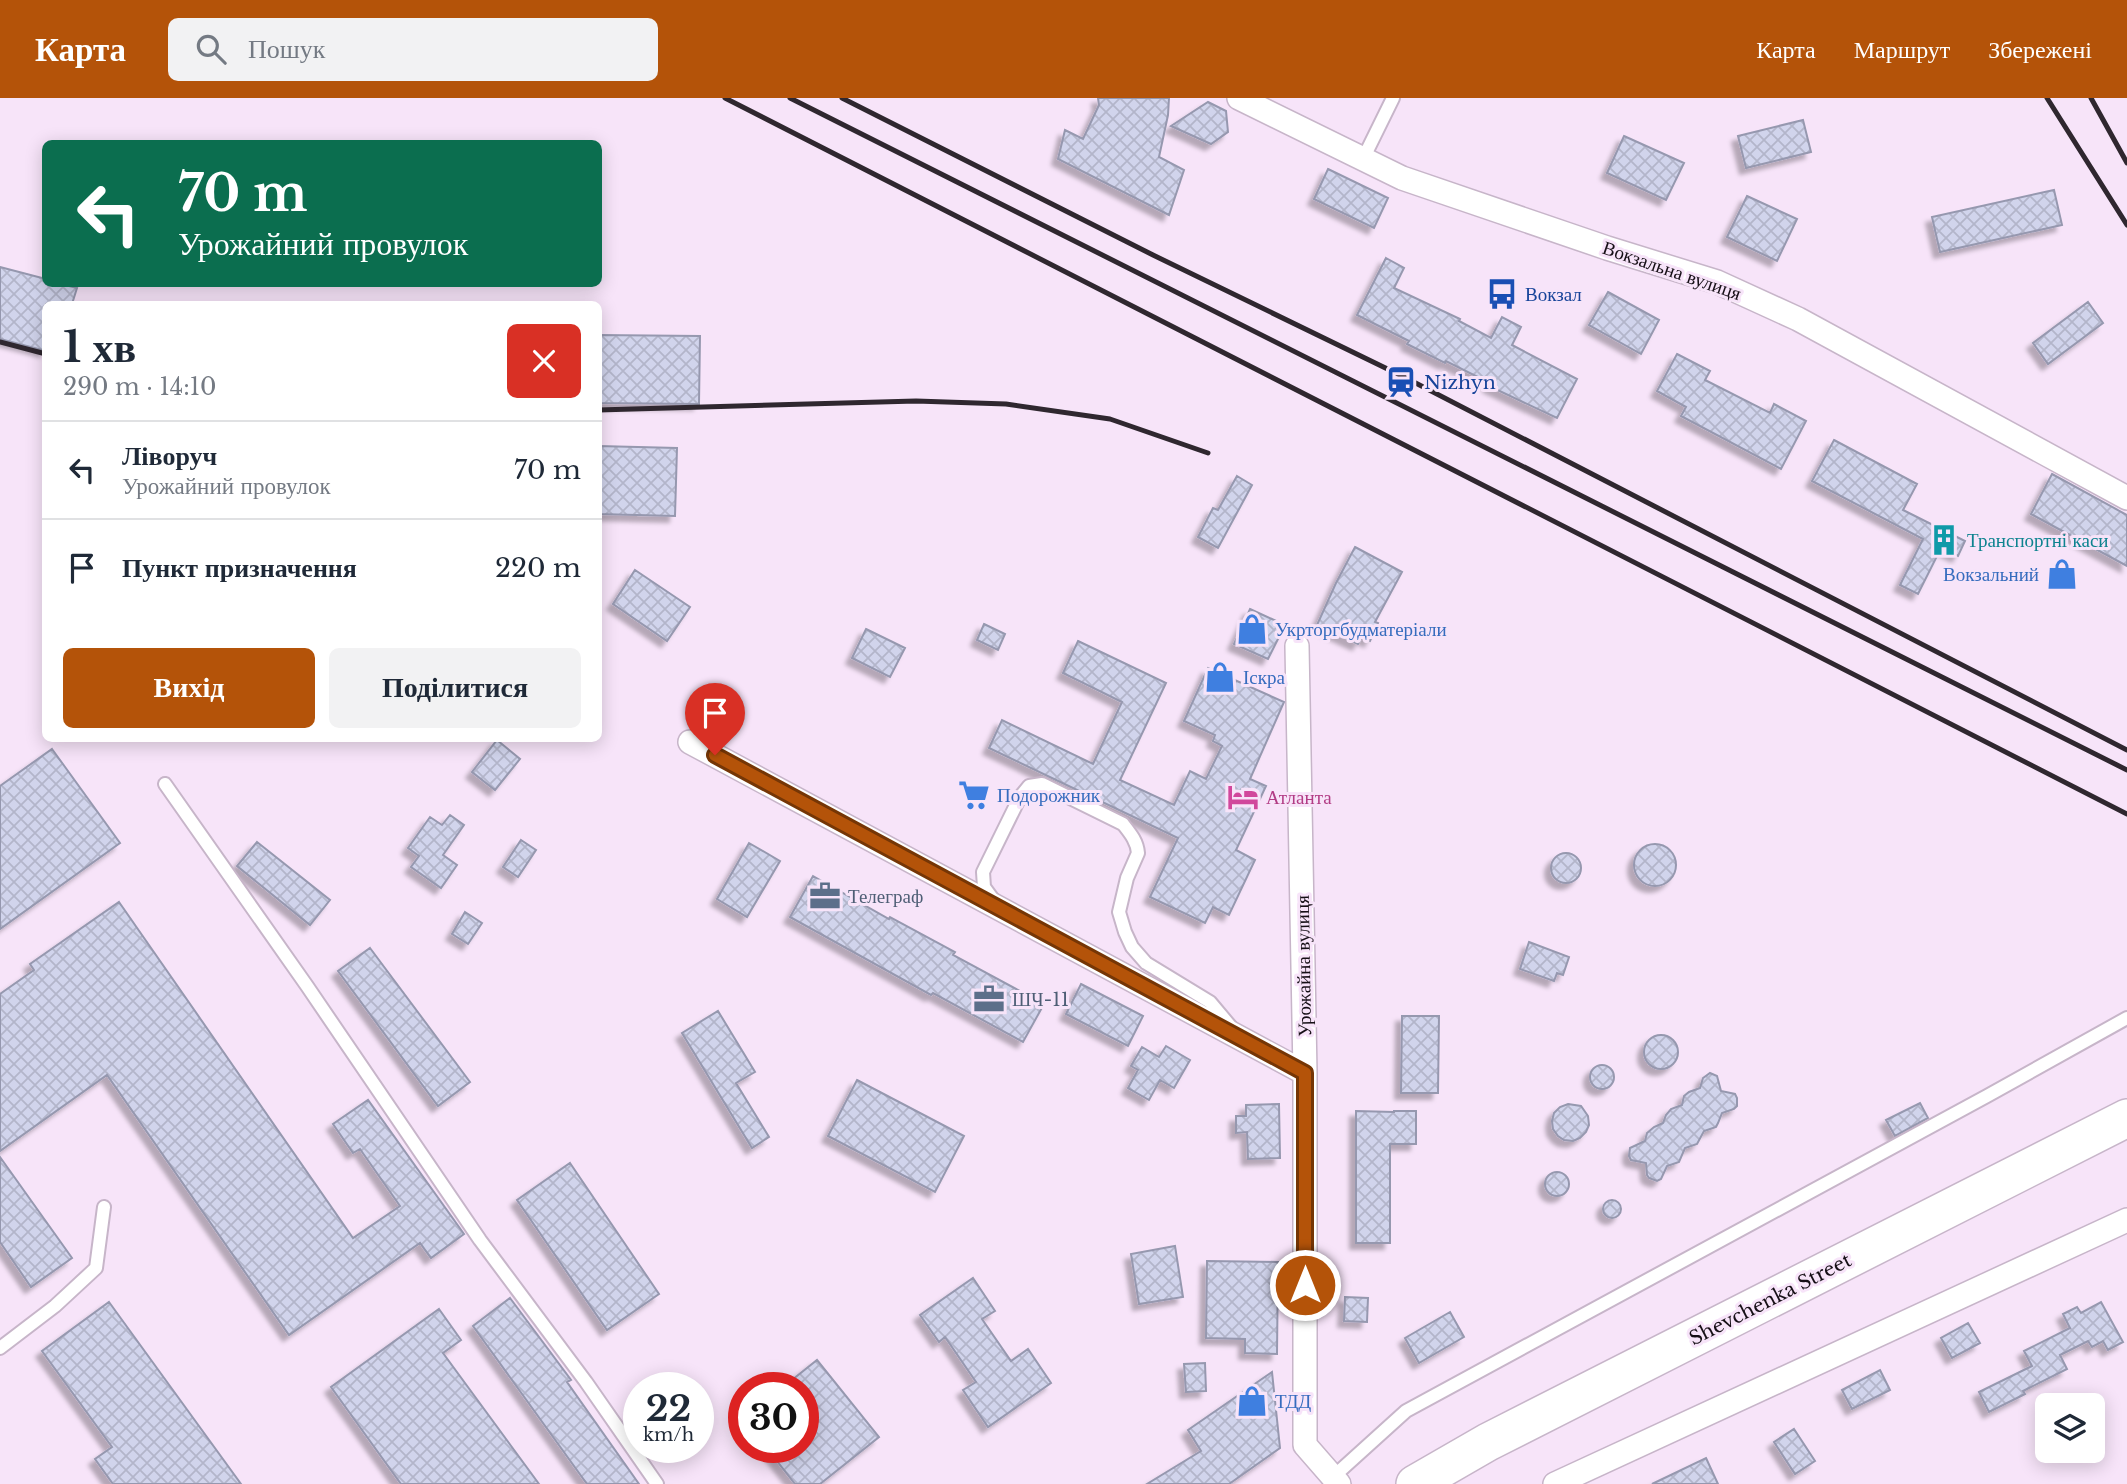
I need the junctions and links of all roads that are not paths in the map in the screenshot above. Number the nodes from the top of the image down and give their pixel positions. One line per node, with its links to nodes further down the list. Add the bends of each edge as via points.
1 (1239, 98): 3 (street, Вокзальна вулиця)
2 (1393, 98): 3 (lane)
3 (1363, 159): 4 (street, Вокзальна вулиця, via 1402,178 1717,282 1798,318)
4 (2127, 498)
5 (1297, 646): 11 (street, Урожайна вулиця)
6 (690, 741): 8 (street)
7 (165, 784): 17 (lane, via 480,1240)
8 (1006, 911): 10 (street); 10 (lane, via 988,895 983,872 1028,786 1042,784 1123,824 1138,853 1119,912 1132,947 1146,963 1210,1002)
9 (2127, 1018): 16 (lane, via 1406,1412)
10 (1237, 1036): 11 (street)
11 (1305, 1073): 16 (street, Урожайна вулиця, via 1305,1445)
12 (2127, 1118): 18 (main road, Shevchenka Street, via 1488,1442)
13 (104, 1207): 15 (lane, via 96,1268)
14 (2127, 1220): 19 (street)
15 (0, 1348)
16 (1336, 1481)
17 (657, 1484)
18 (1415, 1484)
19 (1555, 1484)

